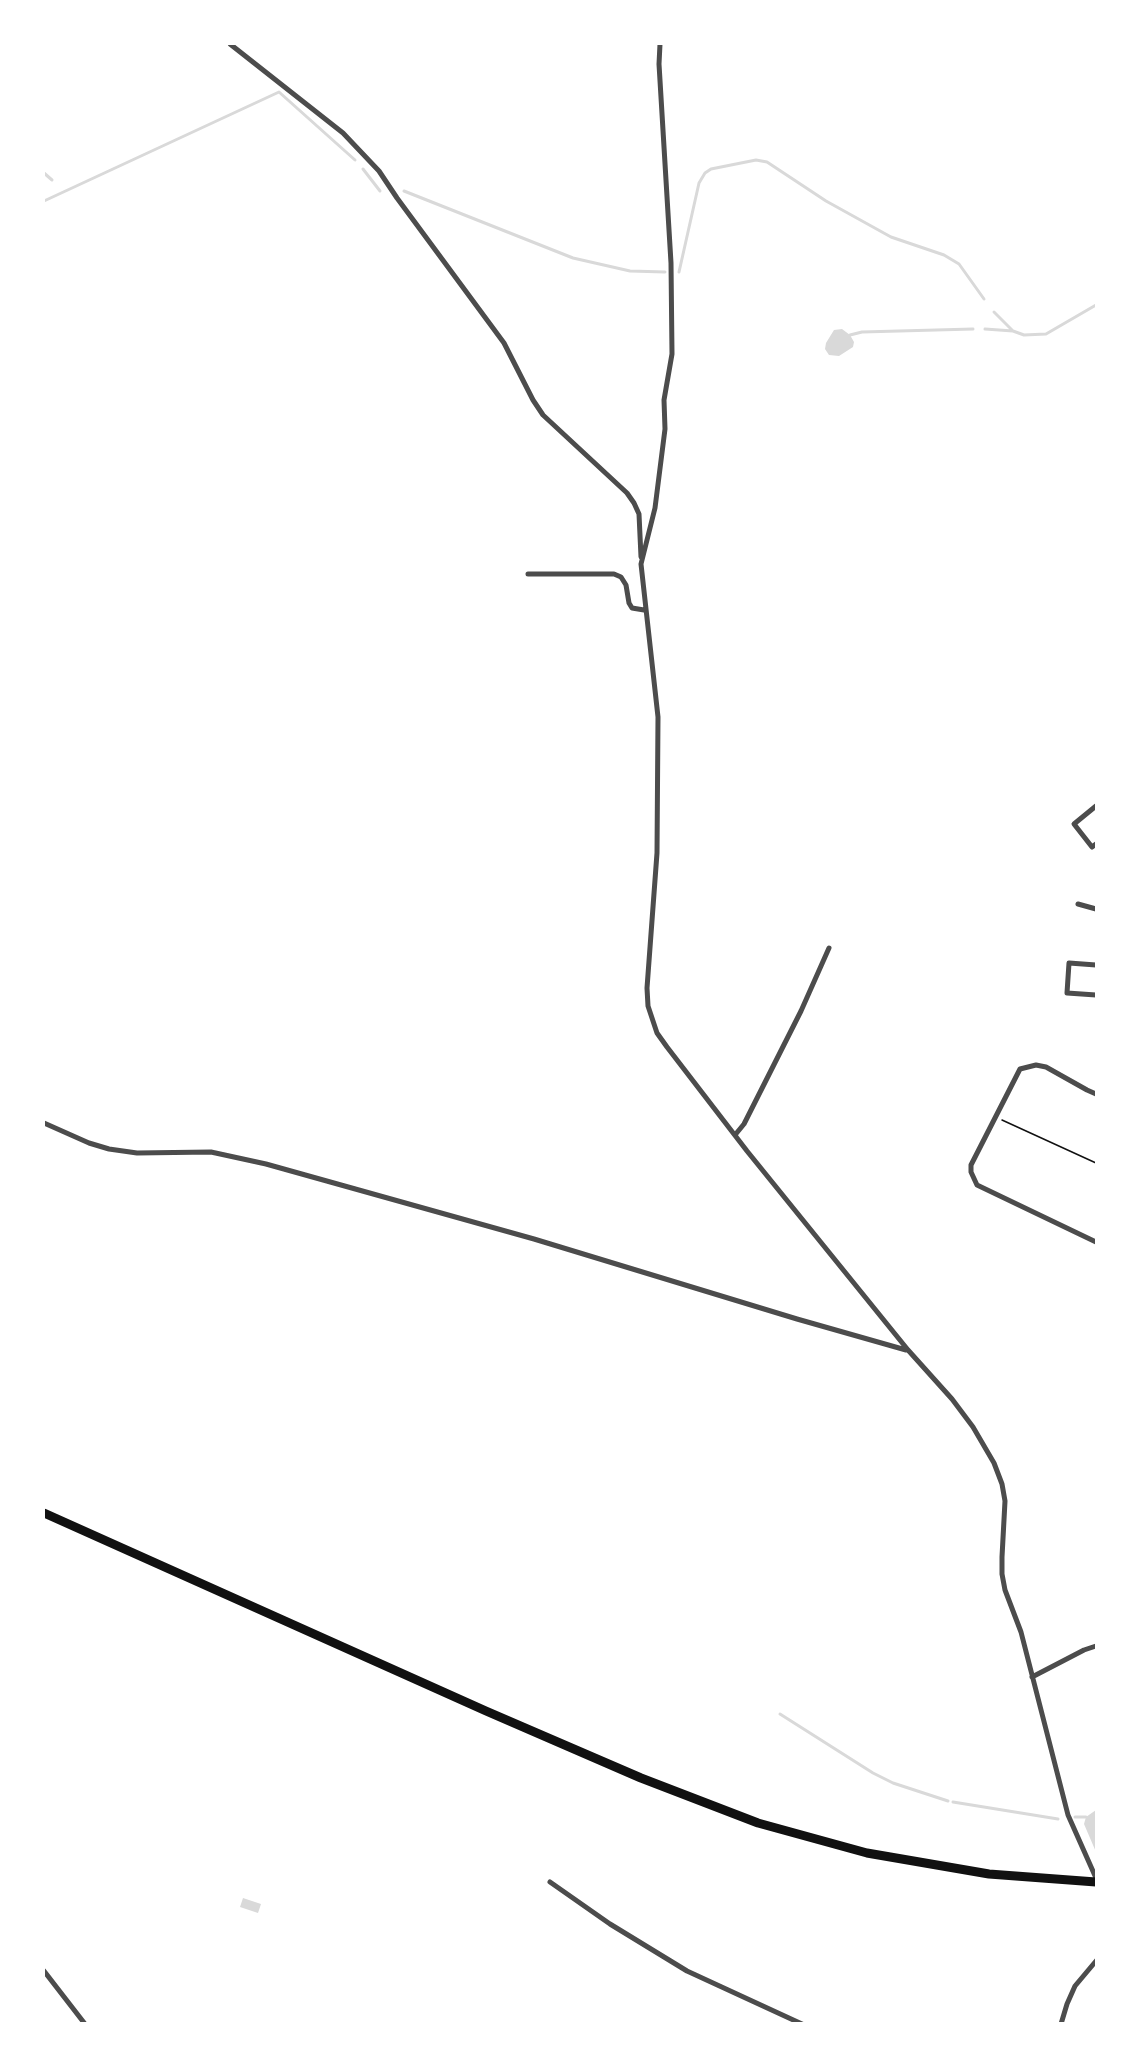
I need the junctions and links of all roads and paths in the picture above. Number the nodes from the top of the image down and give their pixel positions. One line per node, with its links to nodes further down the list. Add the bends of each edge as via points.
1 (230, 44): 3 (street, via 343,133 379,171 504,343 543,415 634,503 639,514)
2 (660, 44): 3 (street, via 672,354 664,399 665,429 655,508)
3 (641, 564): 16 (street, via 658,717 657,853 648,1006 657,1033)
4 (528, 574): 5 (street, via 614,574 626,585 632,608)
5 (644, 610)
6 (1096, 806): 7 (street, via 1074,824 1092,847)
7 (1096, 844)
8 (1078, 904): 9 (street)
9 (1096, 909)
10 (829, 948): 16 (street, via 801,1011)
11 (1096, 965): 12 (street, via 1069,963 1067,993)
12 (1096, 995)
13 (1096, 1094): 14 (street, via 1046,1067 1027,1066 1020,1069)
14 (996, 1117): 17 (path); 18 (street, via 971,1165 977,1185)
15 (44, 1123): 19 (street, via 109,1149 137,1153 211,1152 266,1164)
16 (735, 1135): 19 (street)
17 (1096, 1163)
18 (1096, 1242)
19 (908, 1350): 22 (street, via 973,1427 1002,1484 1002,1574)
20 (44, 1513): 23 (highway, via 486,1711 758,1823 867,1853 989,1874)
21 (1096, 1646): 22 (street)
22 (1032, 1677): 23 (street, via 1068,1815)
23 (1095, 1880)
24 (550, 1882): 28 (street, via 687,1971)
25 (1096, 1961): 29 (street, via 1075,1986)
26 (44, 1971): 27 (street)
27 (85, 2024)
28 (802, 2024)
29 (1061, 2024)

